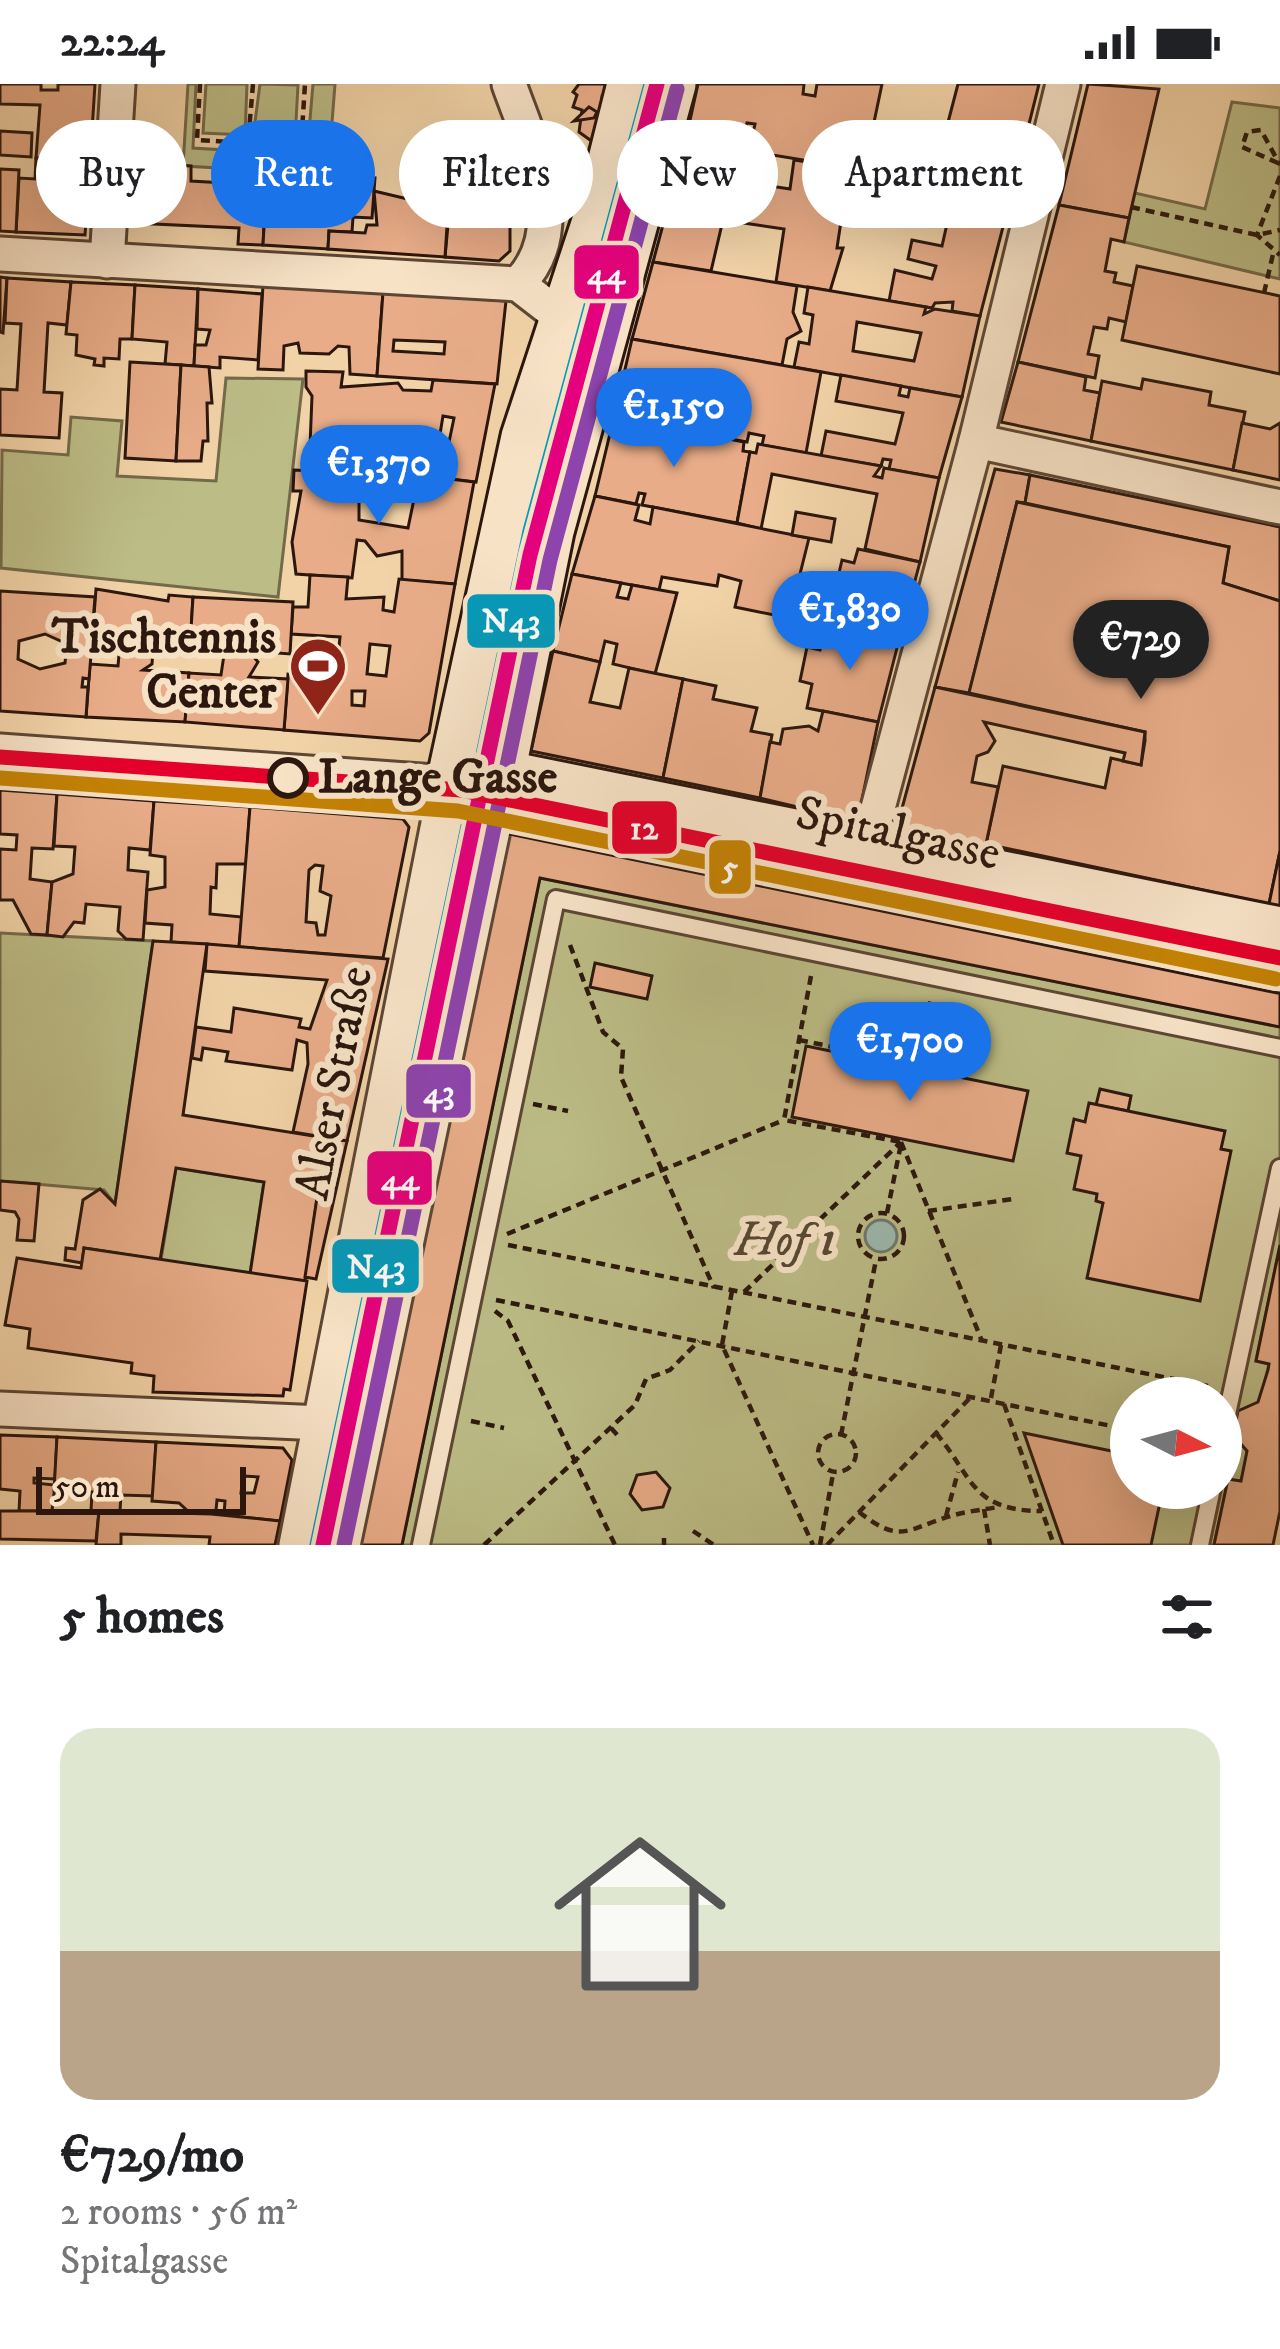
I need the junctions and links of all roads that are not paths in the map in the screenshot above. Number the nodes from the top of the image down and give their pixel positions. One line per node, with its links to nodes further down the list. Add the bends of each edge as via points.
1 (118, 84): 8 (street)
2 (509, 84): 9 (street, via 545,208 537,265)
3 (630, 84): 10 (main road, Alser Straße)
4 (651, 84): 14 (lane, via 556,420)
5 (673, 84): 14 (main road, Alser Straße)
6 (1063, 84): 11 (street)
7 (0, 254): 8 (street)
8 (107, 261): 9 (street)
9 (518, 284): 10 (street)
10 (562, 318): 14 (main road, Alser Straße, via 524,437)
11 (976, 441): 12 (street); 15 (street)
12 (1280, 507)
13 (0, 751): 14 (street)
14 (479, 786): 15 (main road, Spitalgasse); 22 (street, Alser Straße); 25 (lane); 26 (street, Alser Straße)
15 (864, 864): 16 (main road, Spitalgasse); 17 (main road, Spitalgasse)
16 (1280, 930)
17 (1280, 969)
18 (1280, 1048): 27 (lane, via 556,899)
19 (1280, 1168): 20 (lane)
20 (1235, 1377)
21 (0, 1409): 22 (street)
22 (322, 1423): 24 (street, Alser Straße)
23 (1208, 1509): 28 (lane)
24 (299, 1545)
25 (317, 1545)
26 (340, 1545)
27 (421, 1545)
28 (1200, 1545)

